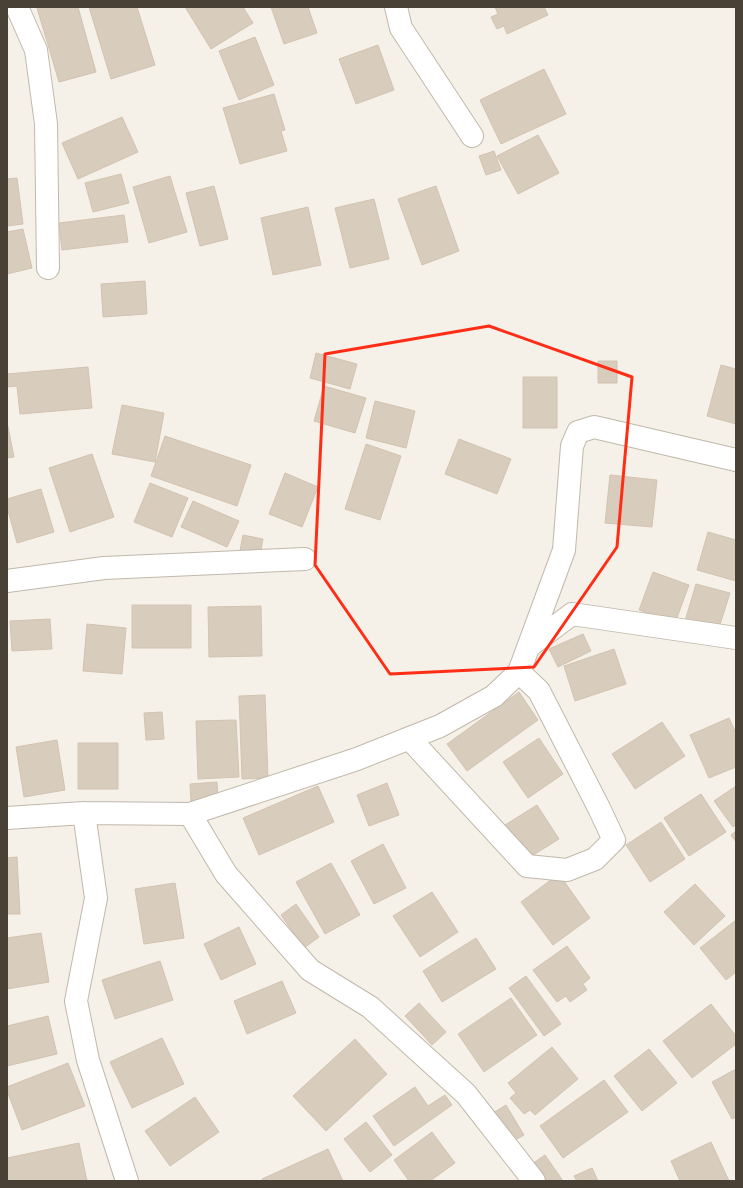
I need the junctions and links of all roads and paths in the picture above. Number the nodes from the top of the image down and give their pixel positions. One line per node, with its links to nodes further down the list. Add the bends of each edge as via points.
1 (17, 7): 4 (street, via 36,50 46,124)
2 (396, 7): 3 (street, via 402,28)
3 (472, 136)
4 (48, 268)
5 (736, 460): 7 (street, via 594,427 578,432 572,446 564,550)
6 (305, 559): 8 (street, via 104,568)
7 (554, 576): 9 (street); 11 (street)
8 (7, 581)
9 (572, 614): 10 (street); 11 (street)
10 (736, 638)
11 (528, 647): 12 (street)
12 (519, 672): 13 (street, via 494,696 440,726); 13 (street, via 539,691 614,840 595,858 567,870 527,866)
13 (409, 738): 15 (street, via 357,759)
14 (84, 814): 15 (street); 16 (street); 17 (street, via 96,898 76,1001 88,1060)
15 (190, 814): 18 (street, via 226,874 310,970 370,1007 466,1094)
16 (7, 818)
17 (127, 1181)
18 (534, 1181)

